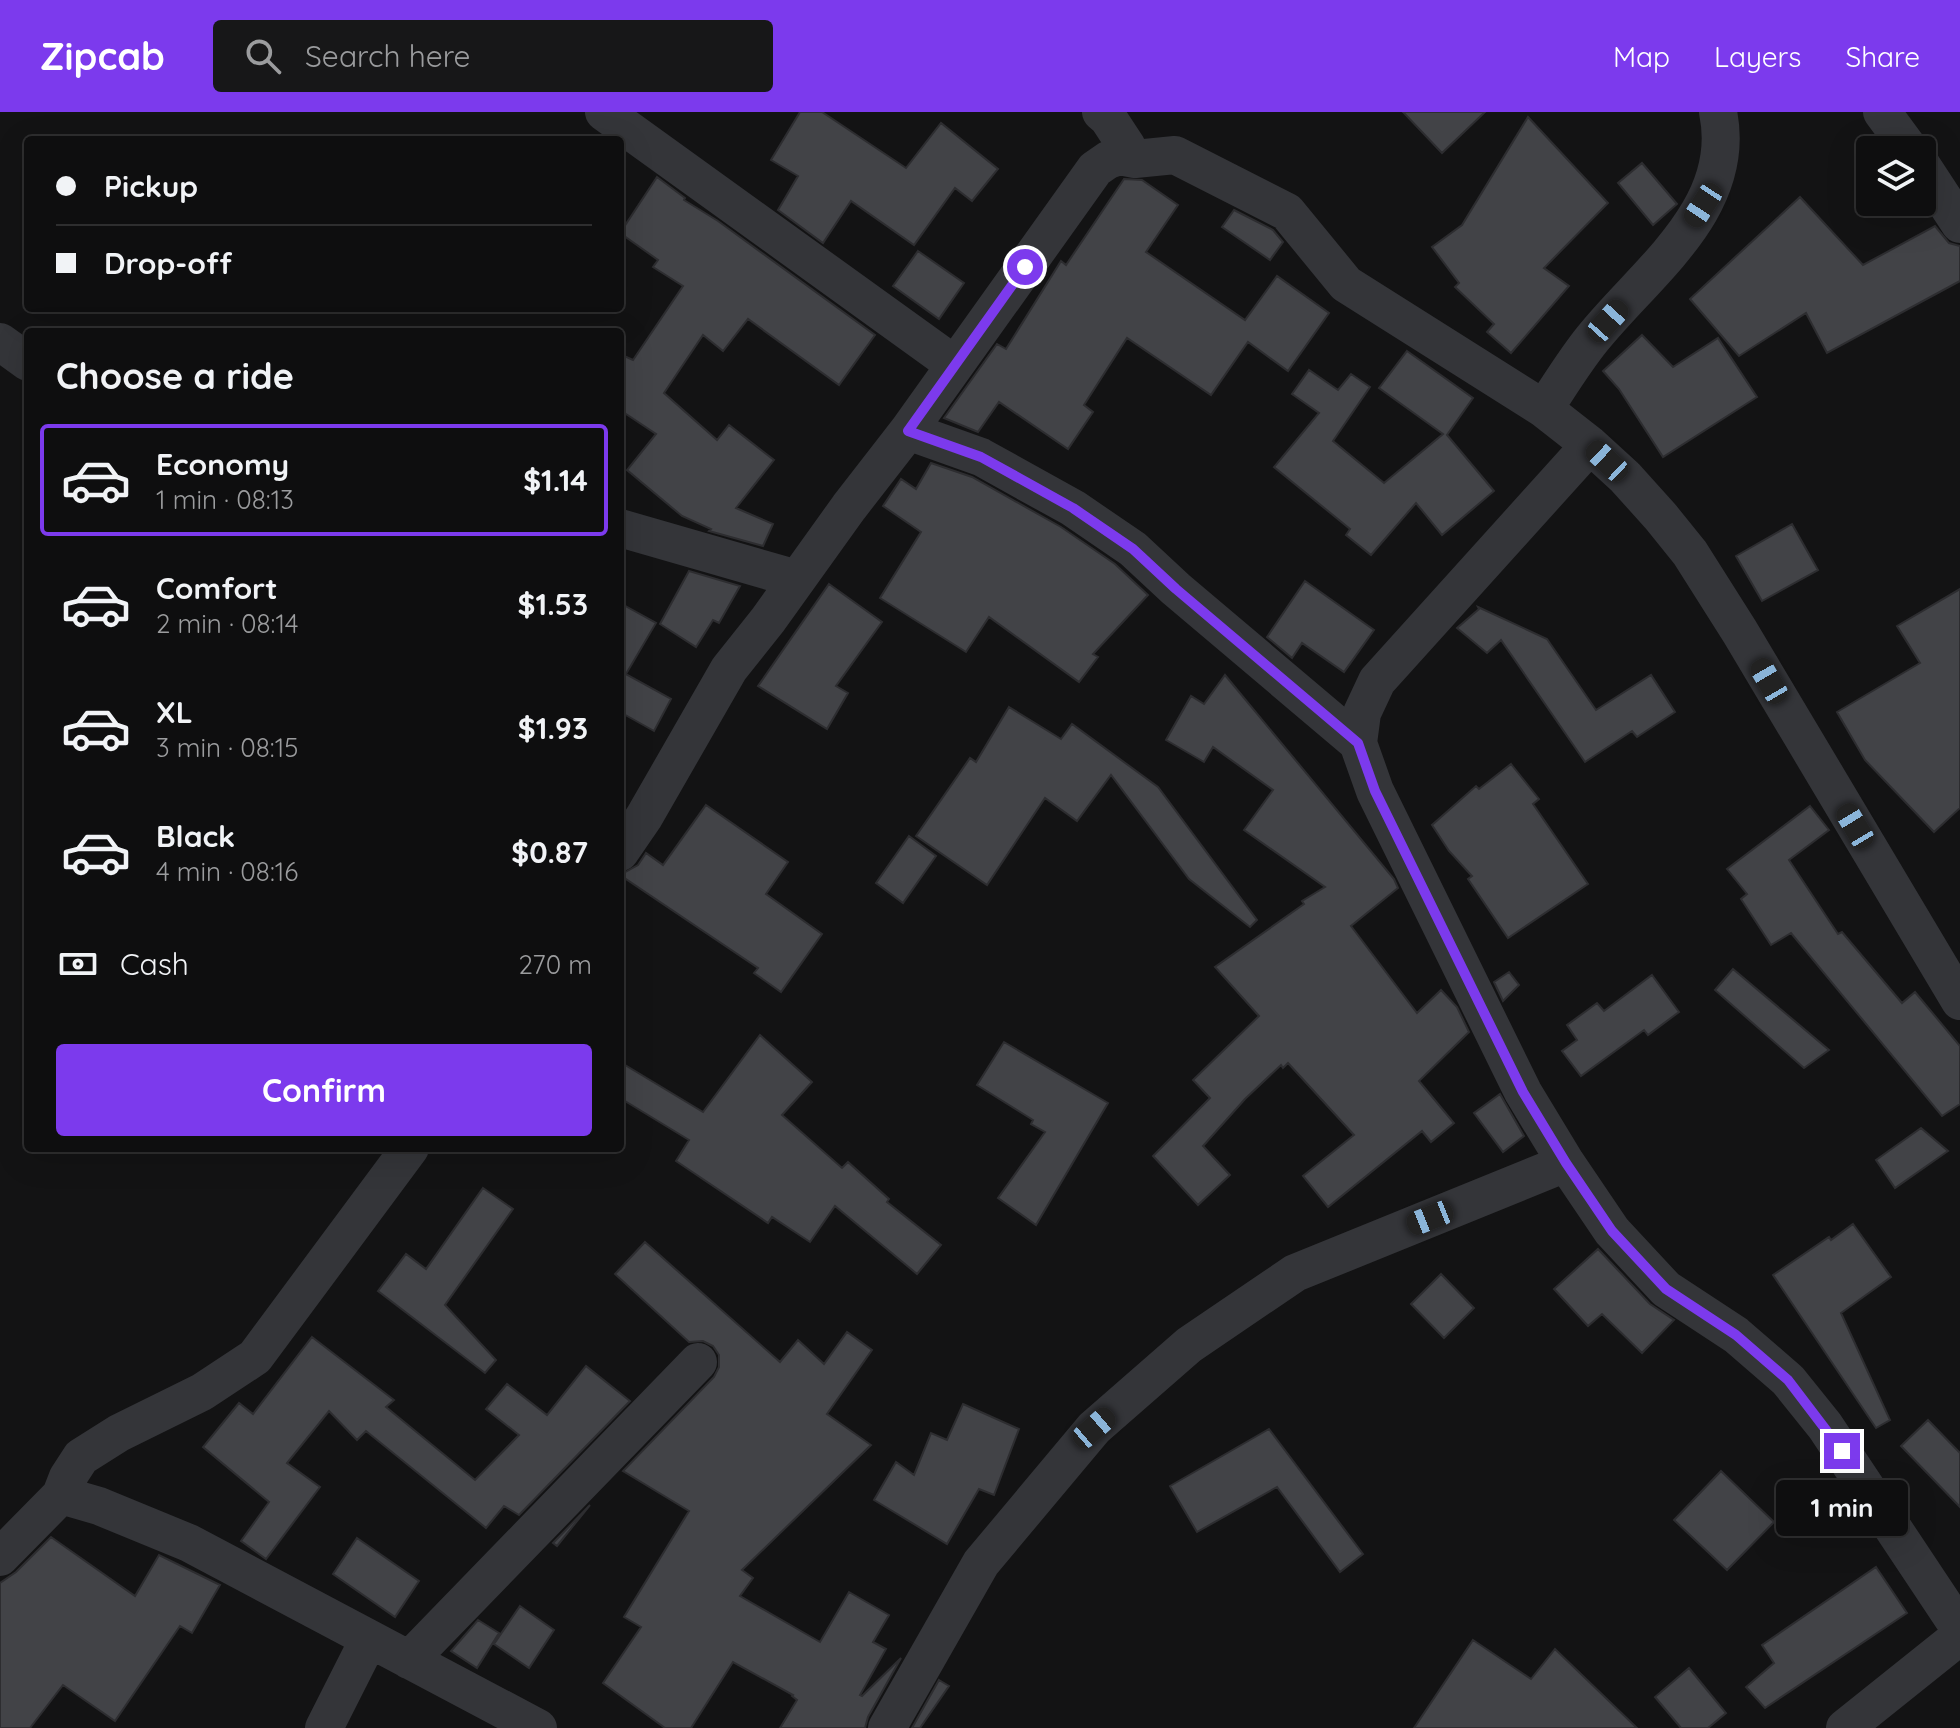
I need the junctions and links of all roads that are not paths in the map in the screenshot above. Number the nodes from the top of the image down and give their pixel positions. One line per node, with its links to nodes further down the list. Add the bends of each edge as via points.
1 (604, 112): 11 (street)
2 (1101, 112): 6 (street, via 1127,147)
3 (1718, 112): 12 (street, via 1720,163 1703,205 1677,246 1593,338)
4 (1882, 112): 5 (street)
5 (1900, 136)
6 (1120, 156): 11 (street, via 1095,169); 12 (street, via 1175,155 1287,212 1346,284)
7 (1936, 187): 8 (street)
8 (1960, 224)
9 (0, 342): 10 (street)
10 (24, 359)
11 (955, 365): 13 (street)
12 (1544, 409): 14 (street)
13 (908, 431): 16 (street); 17 (street, via 981,457 1073,508 1133,549)
14 (1590, 445): 17 (street, via 1377,681 1362,713); 19 (street, via 1690,553)
15 (624, 529): 16 (street)
16 (797, 579): 18 (street, via 729,669)
17 (1358, 743): 21 (street, via 1375,791 1495,1037)
18 (624, 846)
19 (1960, 1001)
20 (407, 1152): 23 (street, via 255,1357 81,1457)
21 (1566, 1163): 25 (street, via 1612,1231 1666,1289 1736,1335 1788,1380 1825,1426); 31 (street, via 1295,1273 1189,1345 1094,1428 981,1563)
22 (698, 1362): 28 (street)
23 (61, 1495): 24 (street); 27 (street, via 189,1543)
24 (0, 1557)
25 (1960, 1629)
26 (1960, 1636): 32 (street)
27 (369, 1639): 28 (street); 29 (street)
28 (409, 1660): 30 (street)
29 (324, 1728)
30 (538, 1728)
31 (887, 1728)
32 (1845, 1728)

